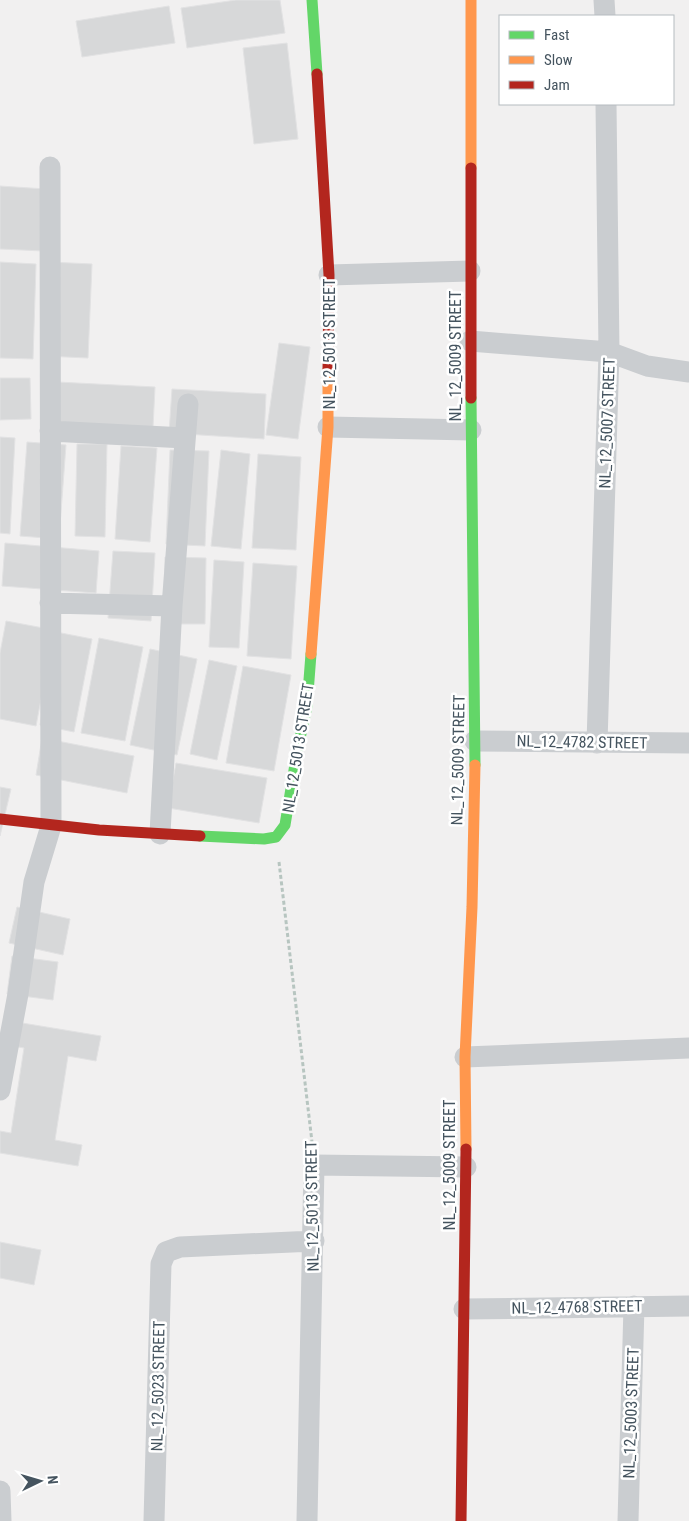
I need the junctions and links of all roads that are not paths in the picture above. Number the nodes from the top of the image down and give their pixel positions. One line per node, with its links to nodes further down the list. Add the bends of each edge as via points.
1 (312, 0): 8 (street, NL_12_5013 STREET)
2 (471, 0): 7 (street, NL_12_5009 STREET)
3 (604, 0): 4 (street)
4 (605, 15)
5 (606, 105): 10 (street, NL_12_5007 STREET)
6 (50, 167): 15 (street)
7 (470, 271): 8 (street); 9 (street, NL_12_5009 STREET)
8 (329, 274): 13 (street, NL_12_5013 STREET)
9 (470, 341): 10 (street); 14 (street, NL_12_5009 STREET)
10 (609, 352): 11 (street, via 647,366); 20 (street, NL_12_5007 STREET)
11 (689, 372)
12 (188, 404): 16 (street)
13 (328, 427): 14 (street); 24 (street, NL_12_5013 STREET, via 307,706 285,825 276,837 264,839)
14 (472, 430): 19 (street, NL_12_5009 STREET)
15 (50, 431): 16 (street); 17 (street)
16 (185, 438): 18 (street)
17 (50, 603): 18 (street); 23 (street)
18 (172, 606): 24 (street)
19 (475, 741): 20 (street, NL_12_4782 STREET); 26 (street, NL_12_5009 STREET)
20 (597, 743): 21 (street, NL_12_4782 STREET)
21 (689, 743)
22 (0, 819): 23 (street)
23 (51, 826): 24 (street); 27 (street, via 34,882)
24 (160, 834)
25 (689, 1048): 26 (street)
26 (466, 1057): 28 (street, NL_12_5009 STREET)
27 (0, 1090)
28 (466, 1167): 29 (street, NL_12_5013 STREET, via 314,1164); 32 (street, NL_12_5009 STREET)
29 (314, 1241): 35 (street, NL_12_5023 STREET, via 180,1247 166,1252 161,1264); 36 (street, NL_12_5013 STREET)
30 (634, 1306): 31 (street, NL_12_4768 STREET); 32 (street, NL_12_4768 STREET); 38 (street, NL_12_5003 STREET)
31 (689, 1306)
32 (464, 1309): 37 (street, NL_12_5009 STREET)
33 (0, 1491): 34 (street)
34 (1, 1521)
35 (154, 1521)
36 (307, 1521)
37 (461, 1521)
38 (628, 1521)

